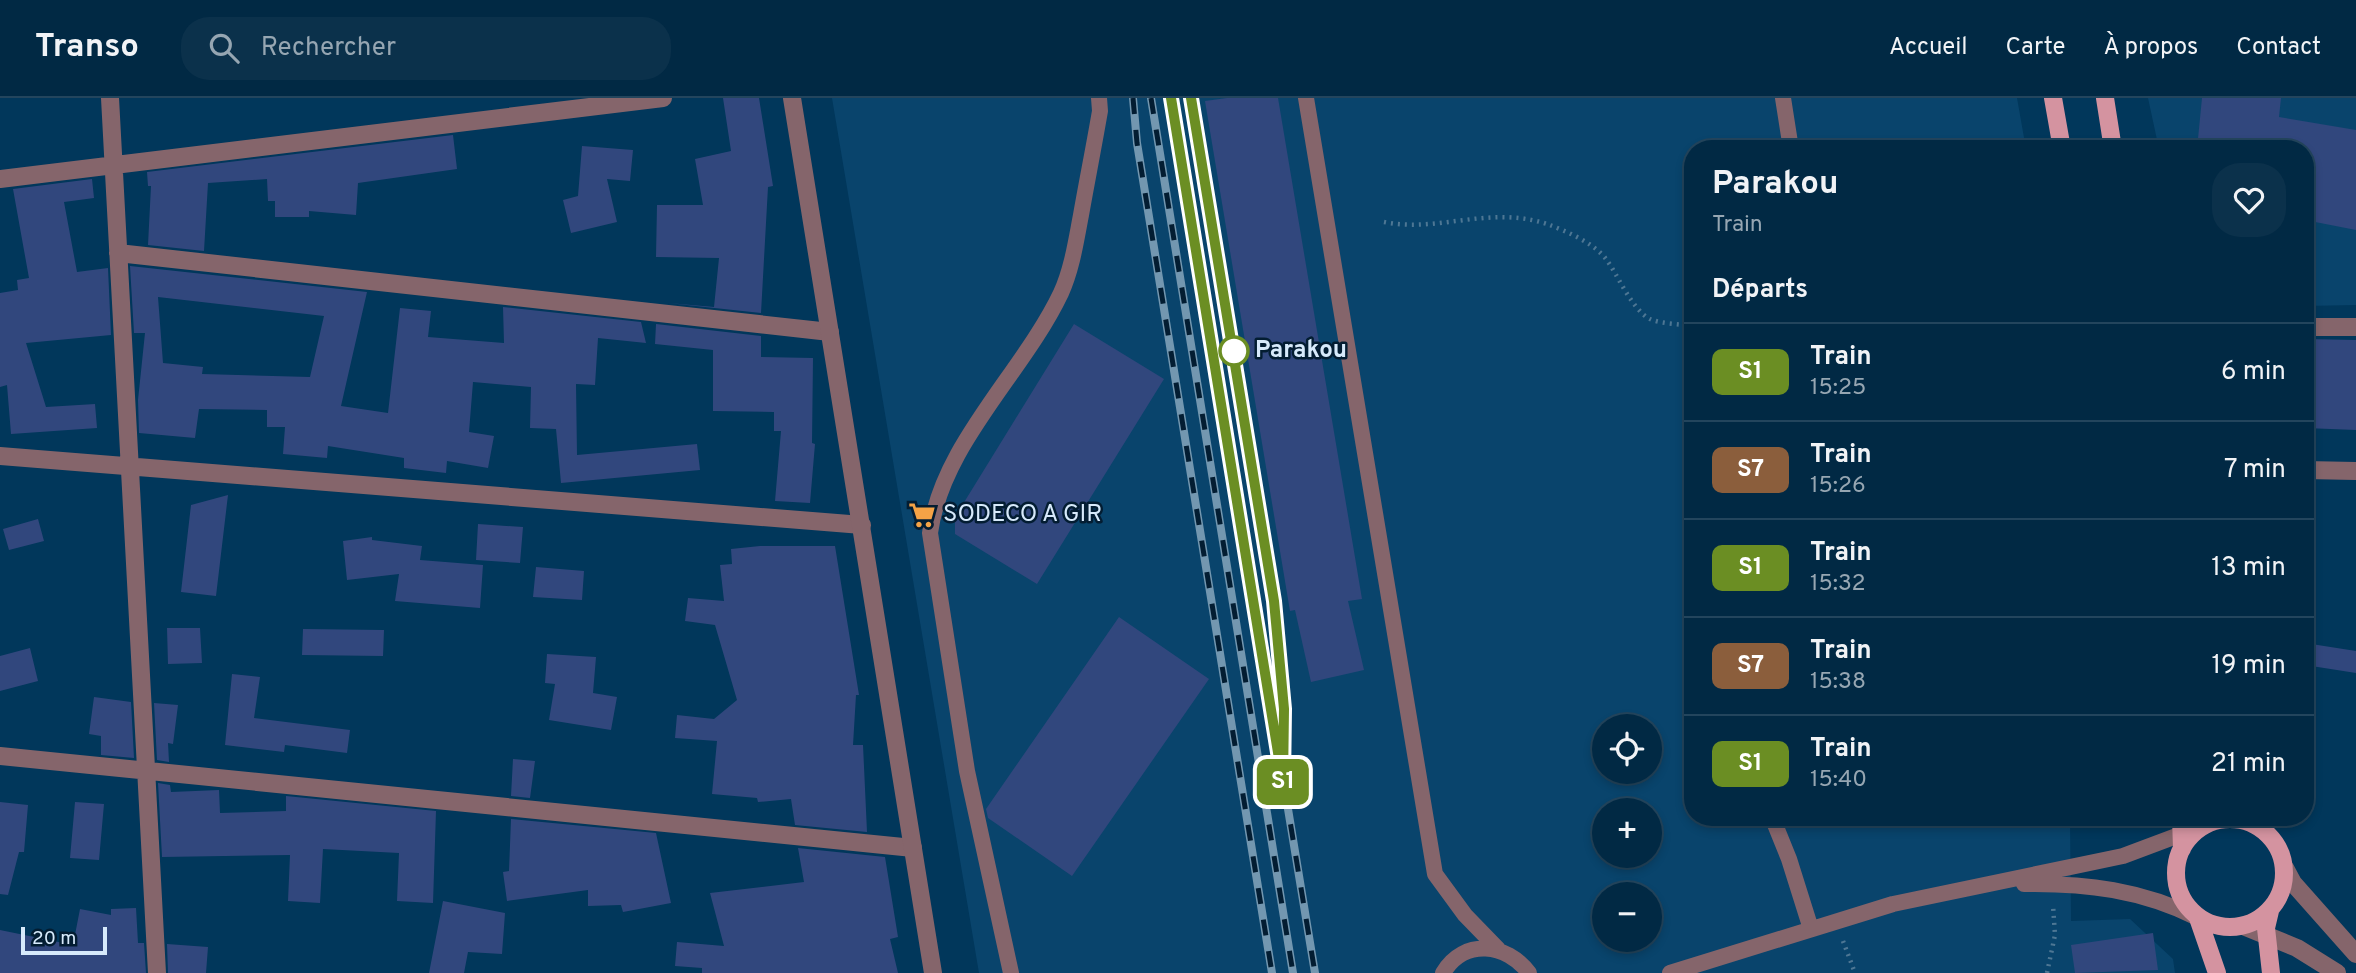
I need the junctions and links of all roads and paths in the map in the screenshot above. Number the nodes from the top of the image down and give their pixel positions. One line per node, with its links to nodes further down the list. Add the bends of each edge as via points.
1 (110, 98): 12 (street)
2 (663, 98): 12 (street)
3 (792, 98): 19 (street)
4 (1100, 98): 47 (lane, via 1062,291 946,475 934,503 930,533 967,772)
5 (1307, 98): 43 (lane, via 1435,874)
6 (1783, 98): 9 (lane)
7 (2053, 98): 10 (main road)
8 (2105, 98): 11 (main road)
9 (1790, 140)
10 (2060, 140)
11 (2112, 140)
12 (113, 166): 13 (street); 15 (street)
13 (0, 179)
14 (1384, 222): 16 (path, via 1409,227 1461,218 1514,217 1547,225 1585,242 1604,257 1624,290 1650,318)
15 (118, 253): 19 (street); 21 (street)
16 (1684, 324)
17 (2314, 327): 18 (street)
18 (2356, 327)
19 (830, 332): 24 (street)
20 (0, 456): 21 (street)
21 (130, 466): 24 (street); 26 (street)
22 (2314, 470): 23 (street)
23 (2356, 471)
24 (862, 525): 33 (street)
25 (0, 756): 26 (street)
26 (146, 770): 33 (street); 45 (street)
27 (1776, 826): 41 (lane)
28 (2203, 826): 31 (main road)
29 (2255, 826): 32 (main road)
30 (2264, 826): 32 (main road)
31 (2182, 834): 36 (lane, via 2103,861); 38 (main road, via 2176,878 2183,900)
32 (2273, 839): 34 (main road)
33 (913, 848): 46 (street)
34 (2285, 868): 37 (main road, via 2279,898); 44 (street)
35 (2051, 883): 36 (lane); 38 (lane, via 2125,890); 52 (path, via 2055,935)
36 (1979, 884): 39 (lane)
37 (2270, 911): 40 (main road); 42 (main road)
38 (2198, 918): 40 (main road, via 2212,925); 53 (main road)
39 (1835, 921): 41 (lane); 51 (path)
40 (2243, 926): 42 (street)
41 (1811, 929): 50 (lane)
42 (2266, 934): 54 (main road); 55 (street)
43 (1498, 949): 48 (lane, via 1470,950); 49 (lane, via 1511,954)
44 (2356, 954)
45 (157, 973)
46 (933, 973)
47 (1011, 973)
48 (1443, 973)
49 (1529, 973)
50 (1670, 973)
51 (1855, 973)
52 (2047, 973)
53 (2217, 973)
54 (2271, 973)
55 (2337, 973)

